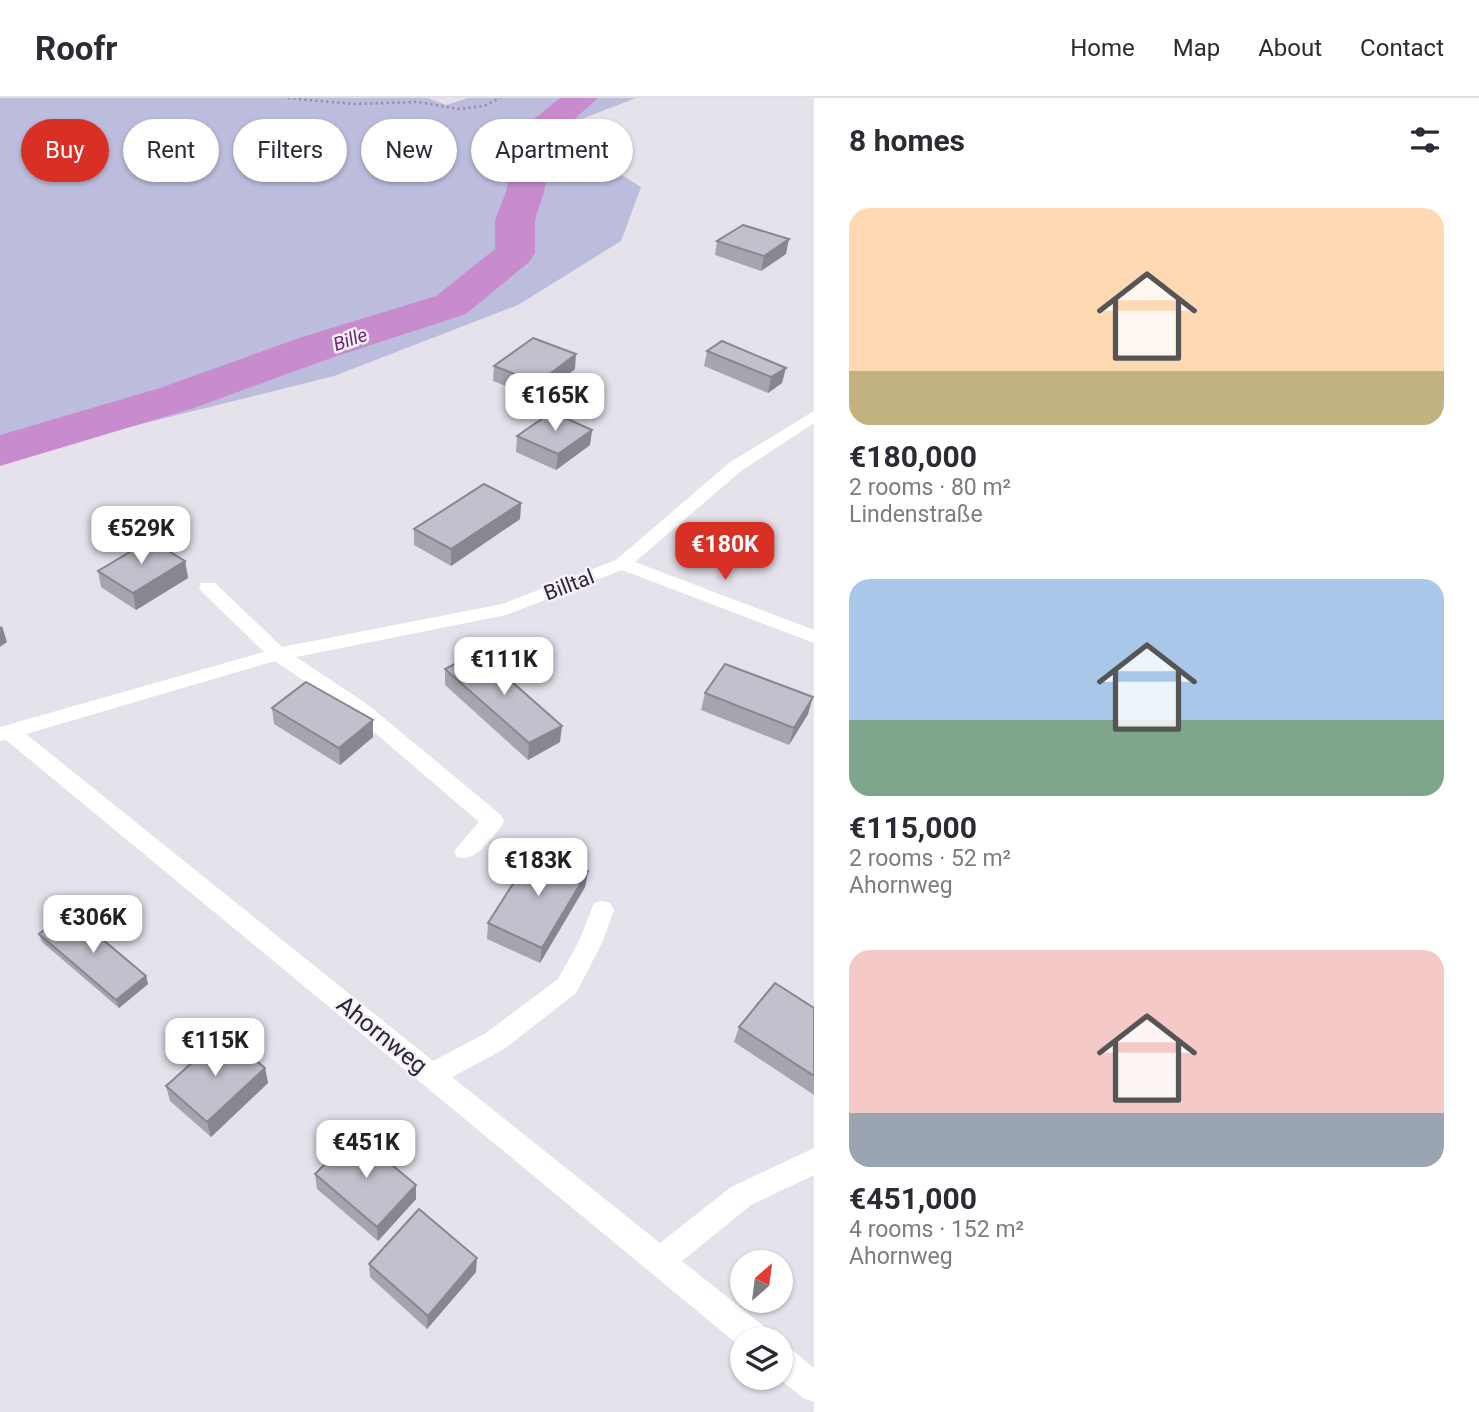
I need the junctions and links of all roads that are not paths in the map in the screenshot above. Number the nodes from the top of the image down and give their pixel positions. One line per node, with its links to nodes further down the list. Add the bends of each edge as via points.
1 (814, 416): 2 (street, Billtal, via 734,467)
2 (622, 564): 4 (street); 5 (street, Billtal, via 506,609)
3 (208, 587): 5 (street)
4 (814, 637)
5 (278, 654): 6 (street, Billtal); 7 (street, via 360,709 494,821)
6 (5, 733): 9 (street, Ahornweg)
7 (465, 851)
8 (602, 910): 9 (street, via 567,986 495,1041)
9 (431, 1075): 11 (street, Ahornweg)
10 (814, 1161): 11 (street, via 741,1196)
11 (660, 1262): 12 (street, Ahornweg)
12 (740, 1327)
13 (793, 1370): 14 (street)
14 (814, 1387)

